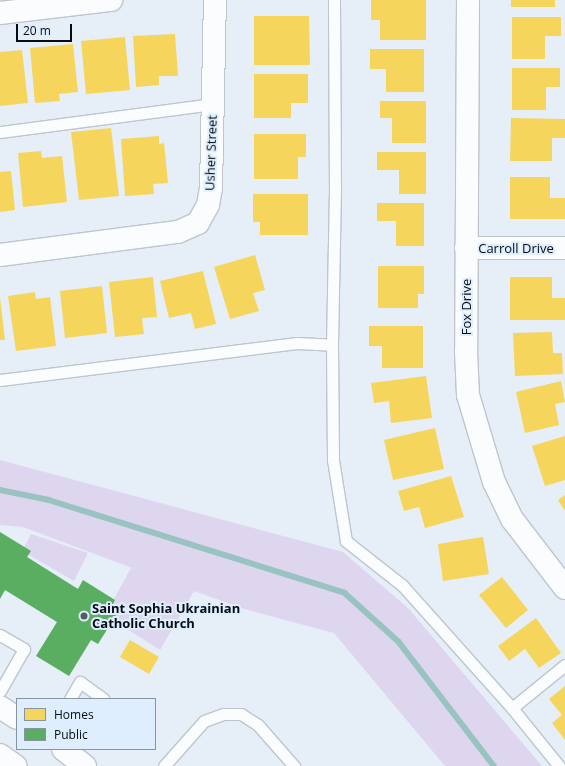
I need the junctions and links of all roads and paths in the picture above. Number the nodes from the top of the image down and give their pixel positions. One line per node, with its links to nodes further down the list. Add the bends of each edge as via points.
1 (112, 0): 5 (street)
2 (215, 0): 6 (street, Usher Street)
3 (334, 0): 11 (lane, via 335,194)
4 (468, 0): 8 (street, Fox Drive)
5 (0, 13)
6 (212, 104): 7 (lane); 10 (street, Usher Street, via 212,188 208,205 198,223 178,232)
7 (0, 132)
8 (466, 248): 9 (street, Carroll Drive); 13 (street, Fox Drive, via 468,395 479,434 494,482 512,519)
9 (565, 248)
10 (0, 255)
11 (332, 345): 12 (lane, via 297,344); 20 (lane, via 333,460 346,541 402,586)
12 (0, 380)
13 (565, 588)
14 (0, 635): 16 (lane, via 24,649)
15 (565, 665): 20 (lane)
16 (0, 691)
17 (71, 698): 18 (lane, via 80,682)
18 (102, 698)
19 (0, 707): 21 (street)
20 (512, 708): 28 (lane)
21 (16, 717)
22 (64, 750): 25 (street)
23 (0, 756): 24 (street)
24 (16, 766)
25 (85, 766)
26 (164, 766): 27 (lane, via 204,721 223,714 241,714 258,725)
27 (294, 766)
28 (559, 766)

